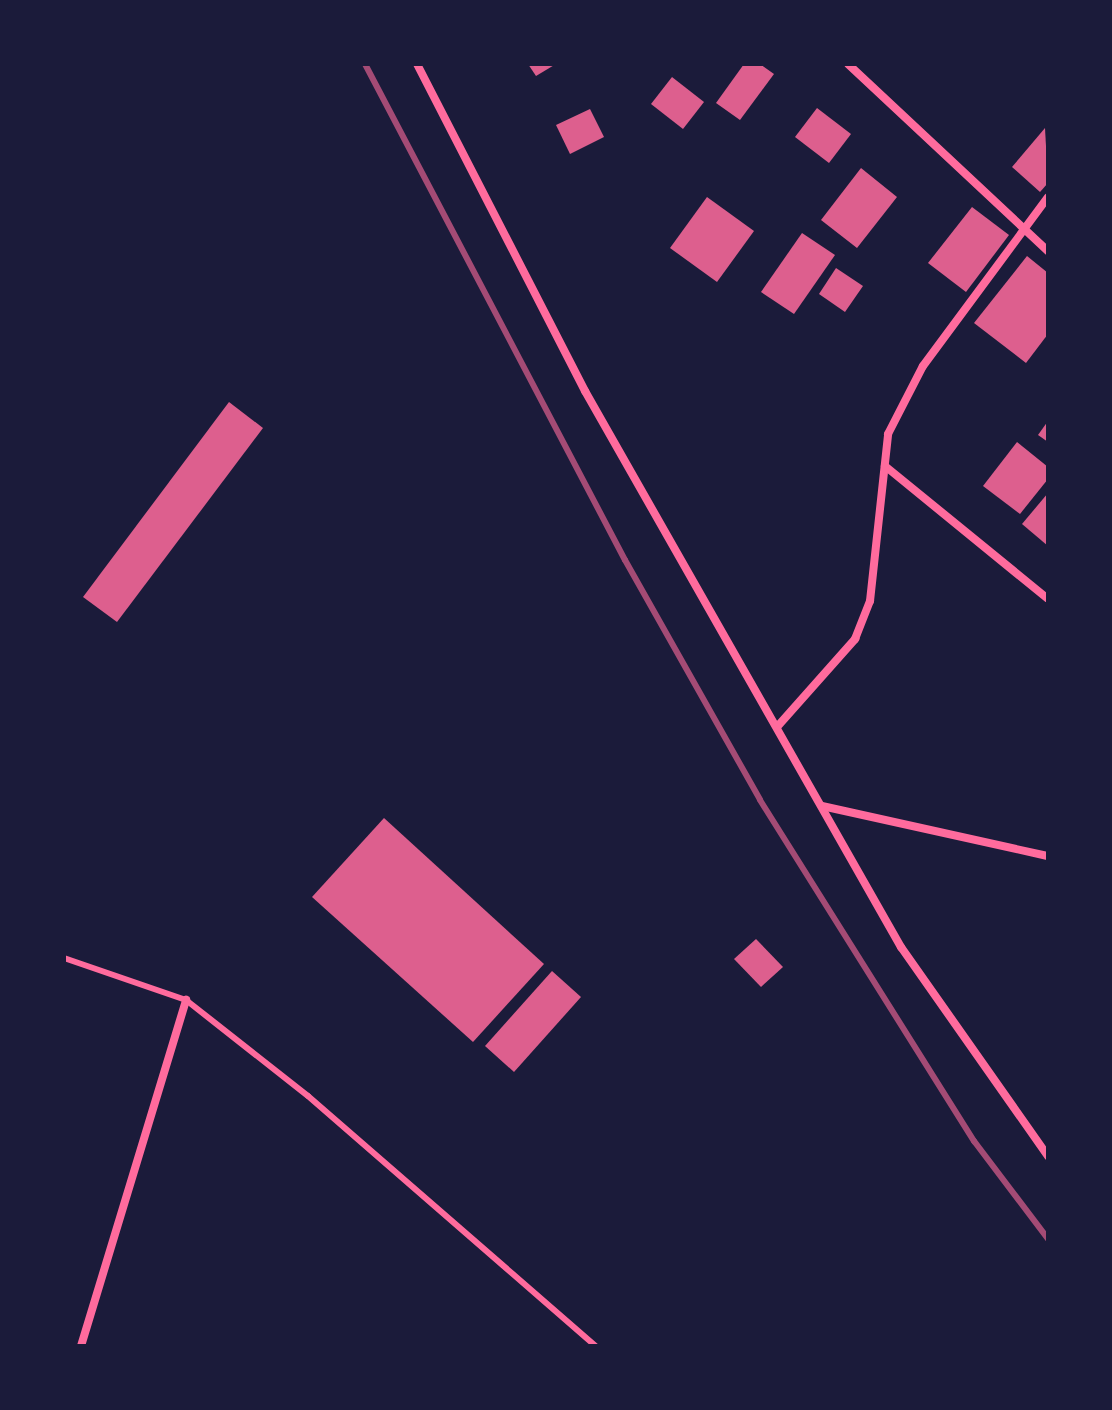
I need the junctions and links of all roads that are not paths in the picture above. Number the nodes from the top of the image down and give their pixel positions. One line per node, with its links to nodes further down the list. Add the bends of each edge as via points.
1 (417, 64): 8 (street, via 585,391)
2 (848, 64): 4 (street)
3 (1048, 197): 4 (street)
4 (1021, 228): 5 (street); 6 (street, via 923,366 888,434)
5 (1048, 251)
6 (885, 466): 7 (street); 8 (street, via 870,601 855,639)
7 (1048, 599)
8 (777, 727): 9 (street)
9 (822, 806): 10 (street); 13 (street, via 901,947)
10 (1048, 856)
11 (64, 958): 12 (lane)
12 (186, 1000): 14 (street); 15 (lane, via 308,1096)
13 (1048, 1156)
14 (81, 1346)
15 (596, 1346)

